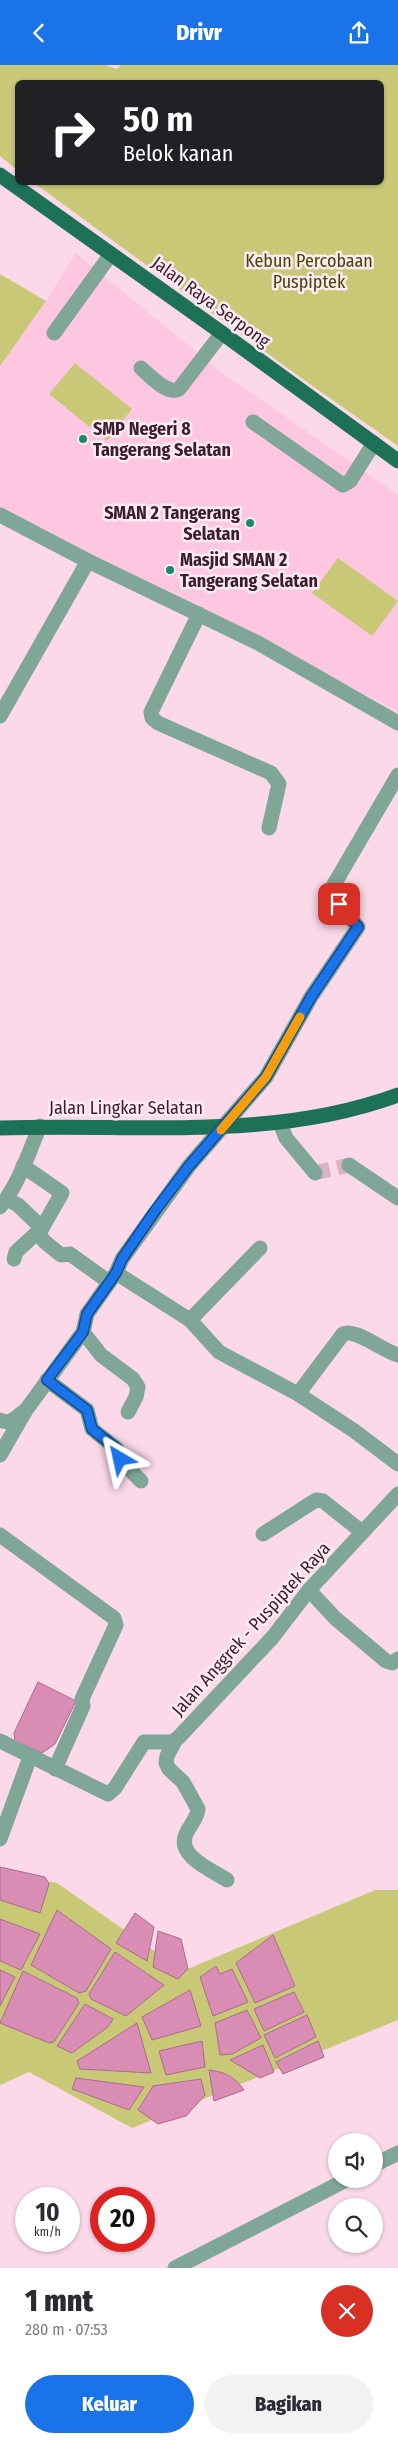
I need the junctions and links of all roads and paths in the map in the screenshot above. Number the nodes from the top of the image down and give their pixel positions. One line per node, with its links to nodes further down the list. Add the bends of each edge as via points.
1 (0, 175): 2 (main road, Jalan Raya Serpong)
2 (111, 253): 3 (street); 4 (main road, Jalan Raya Serpong)
3 (54, 333)
4 (222, 333): 5 (street, via 175,391 168,390); 7 (main road, Jalan Raya Serpong)
5 (141, 368)
6 (254, 422): 7 (street, via 343,485 350,481)
7 (374, 443): 8 (main road, Jalan Raya Serpong)
8 (398, 461)
9 (0, 515): 10 (street)
10 (88, 561): 11 (street); 12 (street)
11 (199, 614): 13 (street, via 258,643); 15 (street, via 151,712 152,718 271,773 280,784)
12 (0, 716)
13 (398, 723)
14 (398, 775): 20 (street, via 329,893 358,927 311,997 266,1077)
15 (269, 828)
16 (398, 1095): 17 (main road, Jalan Lingkar Selatan, via 366,1107)
17 (280, 1123): 20 (main road, Jalan Lingkar Selatan); 23 (street, via 286,1138)
18 (40, 1127): 19 (main road, Jalan Lingkar Selatan); 20 (main road, Jalan Lingkar Selatan); 22 (street)
19 (0, 1128)
20 (223, 1128): 29 (street, via 155,1211)
21 (349, 1165): 24 (street)
22 (23, 1166): 25 (street); 26 (street, via 62,1193)
23 (315, 1173)
24 (398, 1198)
25 (3, 1203): 26 (street, via 18,1205)
26 (39, 1230): 28 (street, via 16,1252); 29 (street, via 44,1243 60,1255 70,1254)
27 (260, 1248): 30 (street)
28 (14, 1259)
29 (112, 1278): 30 (street); 31 (street, via 87,1314)
30 (190, 1320): 34 (street, via 219,1352)
31 (83, 1332): 33 (street); 36 (street, via 101,1355 133,1379 138,1387)
32 (398, 1355): 34 (street, via 348,1332 343,1334)
33 (47, 1380): 35 (street); 40 (street, via 87,1410 92,1429 117,1449 120,1459)
34 (298, 1394): 39 (street)
35 (26, 1410): 37 (street, via 11,1421 5,1423); 38 (street)
36 (128, 1412)
37 (0, 1420)
38 (0, 1455)
39 (398, 1464)
40 (141, 1481)
41 (398, 1494): 42 (street, Jalan Anggrek - Puspiptek Raya)
42 (362, 1533): 43 (street, via 323,1501 316,1499); 45 (street, Jalan Anggrek - Puspiptek Raya)
43 (263, 1534)
44 (0, 1535): 50 (street, via 114,1618 116,1625)
45 (309, 1590): 46 (street, via 335,1618 386,1661 392,1663); 48 (street, Jalan Anggrek - Puspiptek Raya, via 272,1638)
46 (398, 1659)
47 (0, 1741): 49 (street, Jalan Anggrek - Puspiptek Raya)
48 (175, 1741): 50 (street, Jalan Anggrek - Puspiptek Raya, via 144,1742 108,1794); 52 (street, via 166,1763 183,1781 198,1809 185,1836 184,1847 188,1854)
49 (30, 1757): 50 (street, Jalan Anggrek - Puspiptek Raya); 51 (street)
50 (55, 1769)
51 (0, 1836)
52 (227, 1879)
53 (398, 2153): 54 (street)
54 (383, 2160)
55 (331, 2188): 56 (street)
56 (175, 2268)

